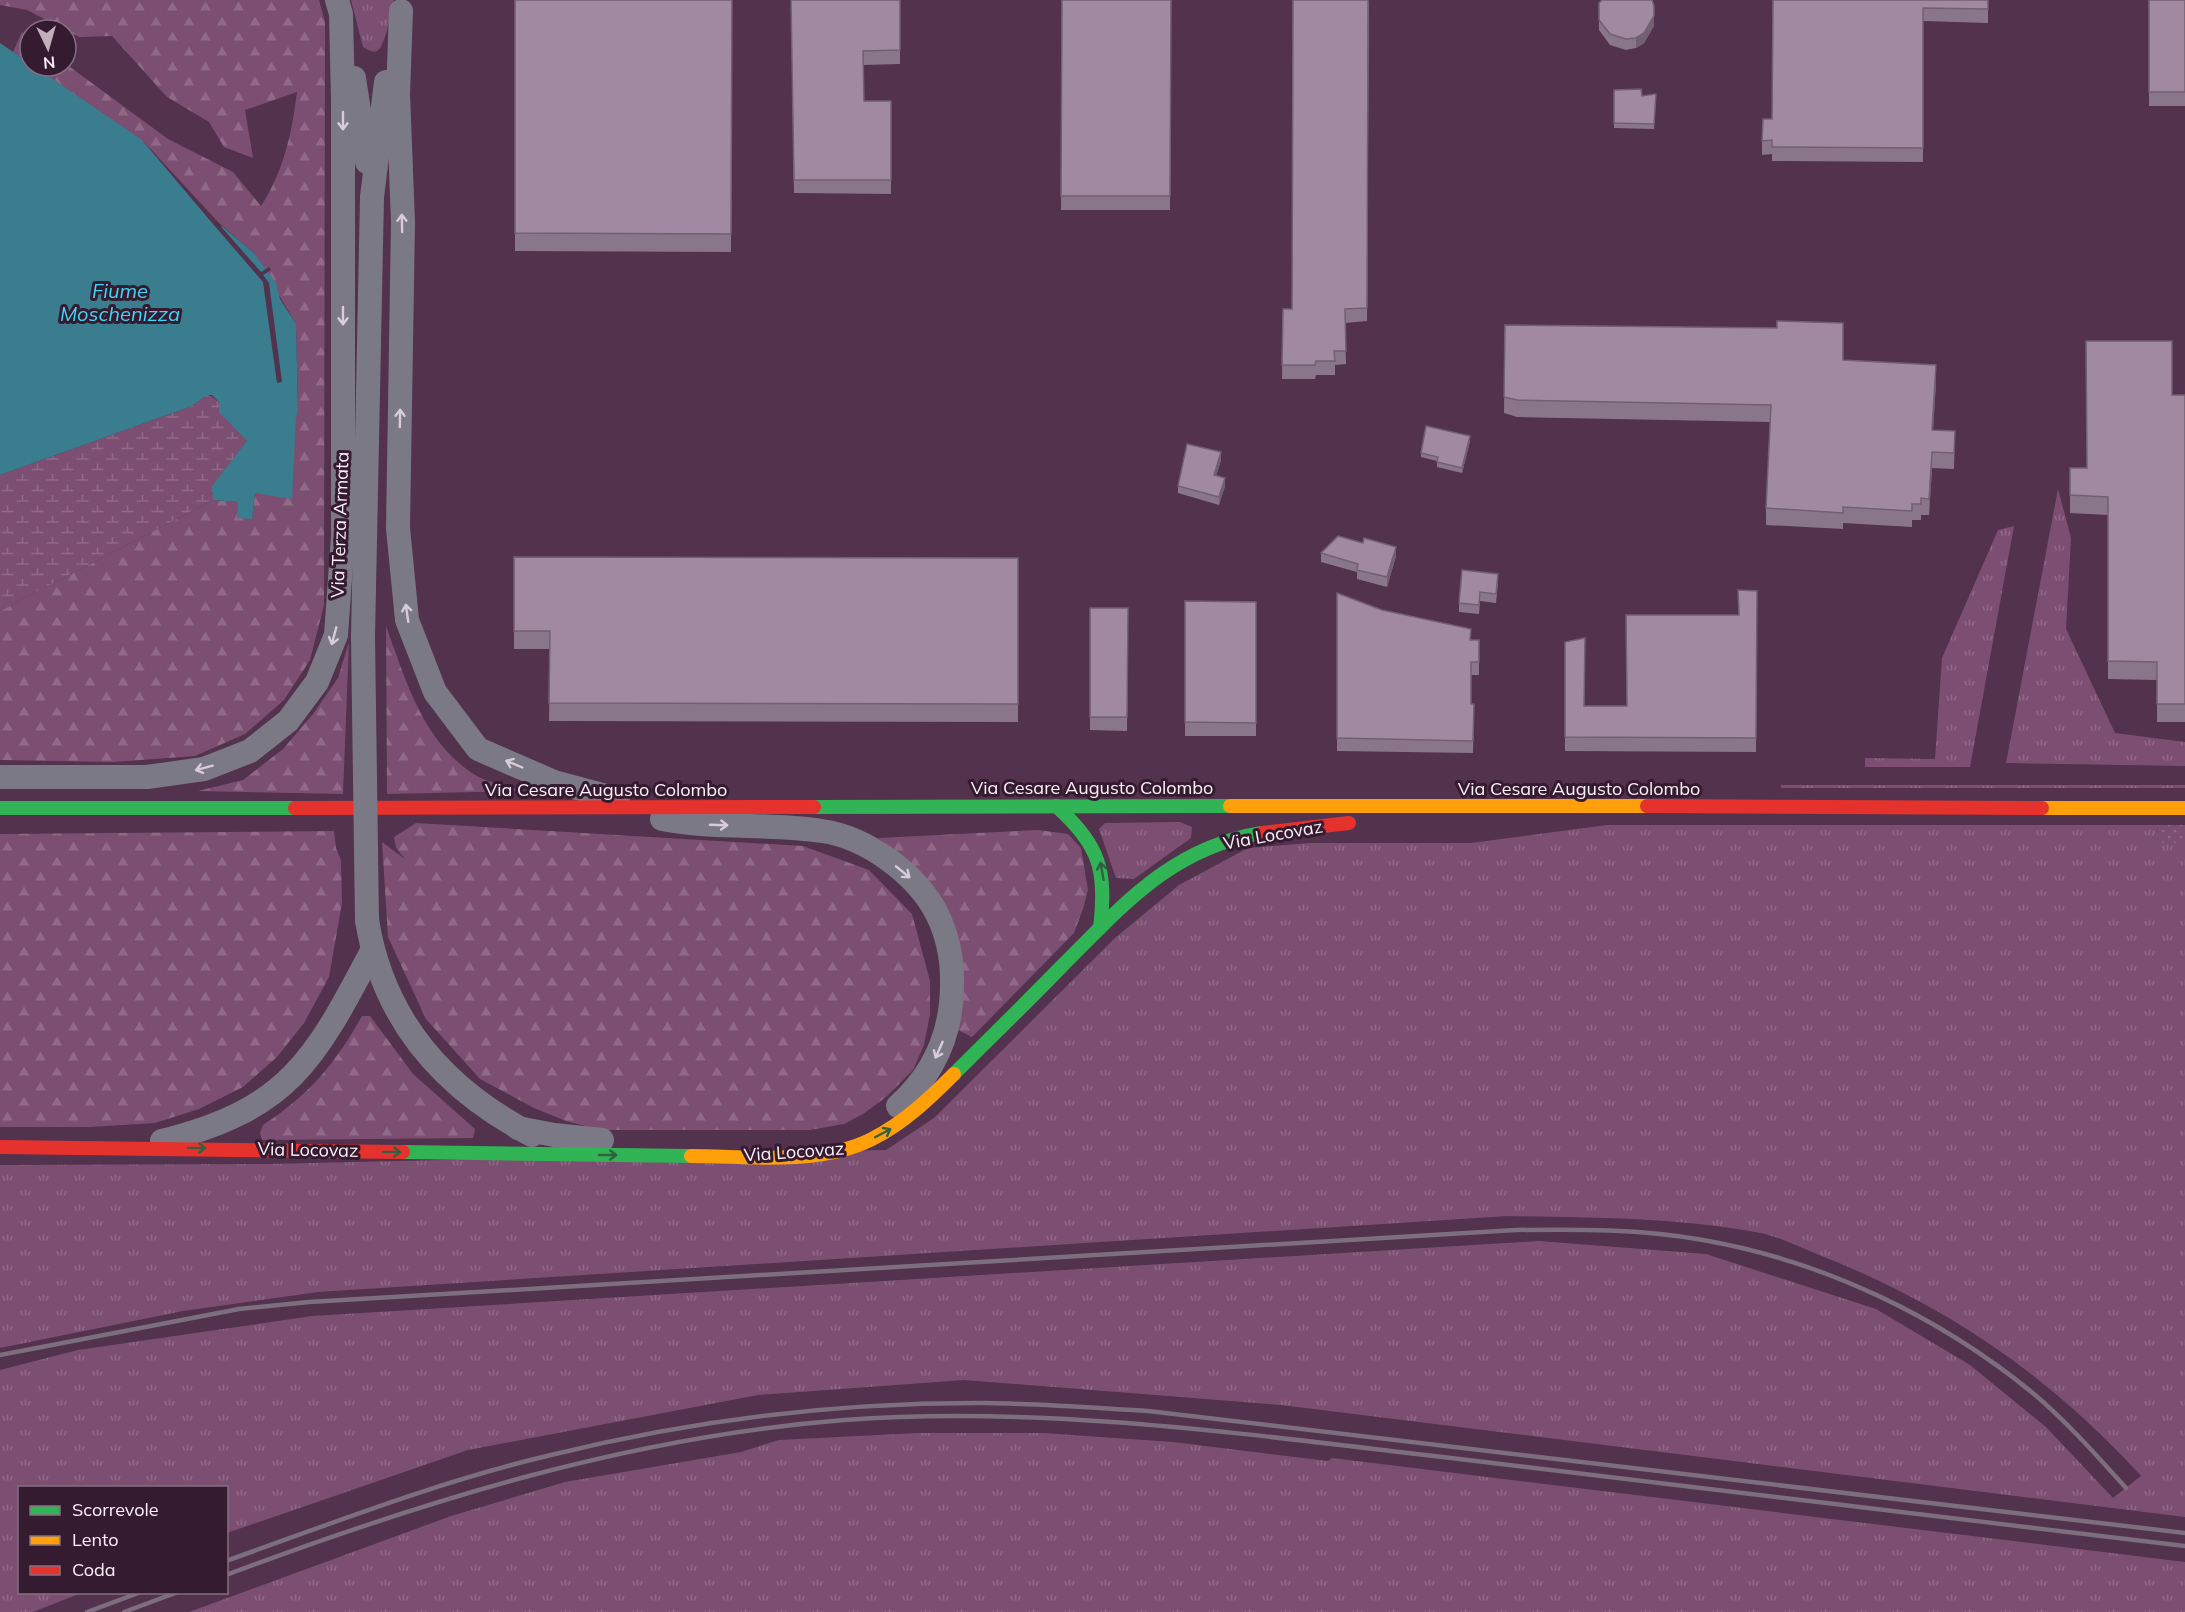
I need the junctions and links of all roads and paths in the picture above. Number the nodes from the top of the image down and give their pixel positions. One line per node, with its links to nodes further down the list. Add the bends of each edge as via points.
1 (402, 6): 3 (street, Via Terza Armata, via 386,77); 8 (street, Via Terza Armata, one-way to 1, via 554,782 478,749 435,692 407,620 398,528 403,222 398,94)
2 (339, 7): 3 (street, Via Terza Armata, via 359,102); 4 (street, Via Terza Armata, one-way to 4, via 343,101 343,537 336,635 316,682 288,721 258,745 204,770 147,777)
3 (372, 197): 12 (street, Via Terza Armata, bridge, via 363,637 367,920)
4 (0, 777)
5 (1056, 806): 6 (main road, Via Cesare Augusto Colombo); 8 (main road, Via Cesare Augusto Colombo); 11 (main road, one-way to 5, via 1105,895 1096,849 1080,826)
6 (1470, 806): 10 (main road, Via Cesare Augusto Colombo); 11 (main road, Via Locovaz, via 1233,839 1197,851 1169,869)
7 (599, 807): 8 (main road, Via Cesare Augusto Colombo); 9 (main road, Via Cesare Augusto Colombo); 13 (street, Via Locovaz, one-way to 13, via 685,823 824,831 857,841 913,881 937,913 948,943 952,1009 941,1047 925,1079 893,1111 834,1138 588,1140)
8 (649, 807)
9 (0, 808)
10 (2185, 808)
11 (1100, 928): 16 (main road, Via Locovaz, one-way to 11, via 818,1154 855,1147 889,1131 938,1090)
12 (372, 951): 13 (street, Via Terza Armata, via 399,1011 426,1055 452,1083); 14 (street, via 328,1034 276,1092 230,1119 198,1132)
13 (518, 1128): 16 (street, Via Terza Armata)
14 (138, 1146): 15 (main road, Via Locovaz); 16 (main road, Via Locovaz, one-way to 16)
15 (0, 1147)
16 (570, 1155)

